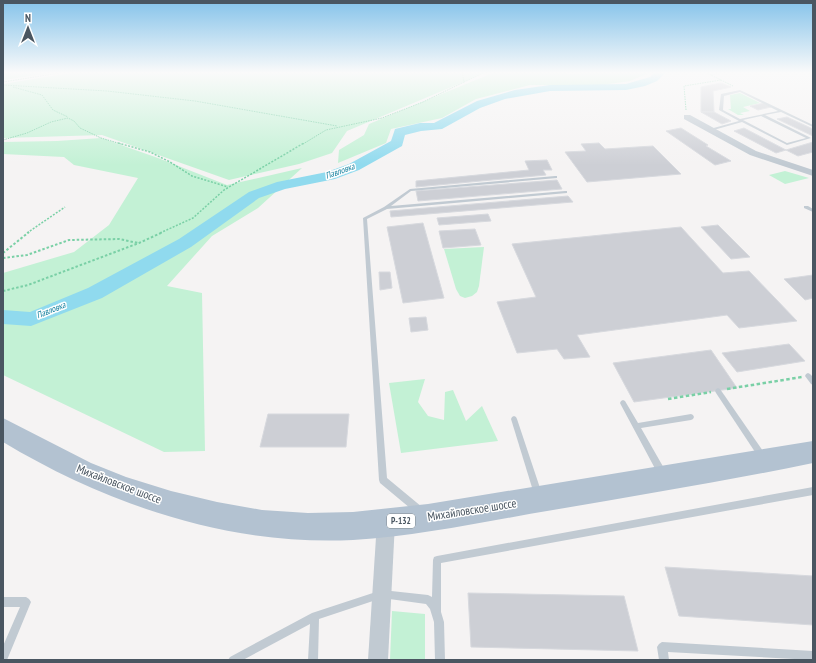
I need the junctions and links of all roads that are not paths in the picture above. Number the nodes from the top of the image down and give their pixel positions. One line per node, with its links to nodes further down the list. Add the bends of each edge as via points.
1 (721, 103): 6 (lane, via 721,110)
2 (764, 103): 3 (lane)
3 (781, 111): 4 (lane); 7 (lane)
4 (762, 115): 6 (lane); 6 (lane, via 809,138 787,144)
5 (687, 117): 8 (street)
6 (741, 121): 8 (lane)
7 (813, 126)
8 (711, 130): 9 (street, via 764,158)
9 (813, 173)
10 (555, 177): 13 (lane, via 410,190)
11 (565, 192): 13 (lane)
12 (806, 207): 14 (lane)
13 (386, 208): 26 (lane, via 365,218 384,480)
14 (813, 211)
15 (718, 391): 22 (lane)
16 (623, 403): 19 (lane)
17 (691, 417): 19 (lane)
18 (514, 419): 25 (lane)
19 (636, 426): 23 (lane)
20 (3, 429): 27 (main road, Михайловское шоссе / Р-132, via 57,460 99,478 148,498 189,508 270,524 322,527)
21 (813, 452): 22 (main road, Михайловское шоссе / Р-132)
22 (766, 462): 23 (main road, Михайловское шоссе / Р-132)
23 (665, 478): 25 (main road, Михайловское шоссе / Р-132)
24 (813, 491): 30 (lane, via 437,560)
25 (540, 499): 26 (main road, Михайловское шоссе / Р-132)
26 (427, 518): 27 (main road, Михайловское шоссе / Р-132)
27 (386, 522): 28 (street)
28 (382, 594): 30 (lane, via 428,600); 31 (lane); 36 (street)
29 (3, 602): 33 (lane, via 26,602)
30 (436, 613): 37 (lane, via 439,622)
31 (315, 616): 34 (lane); 35 (lane)
32 (813, 656): 38 (lane, via 662,647)
33 (3, 657)
34 (233, 660)
35 (313, 660)
36 (378, 660)
37 (440, 660)
38 (664, 660)

